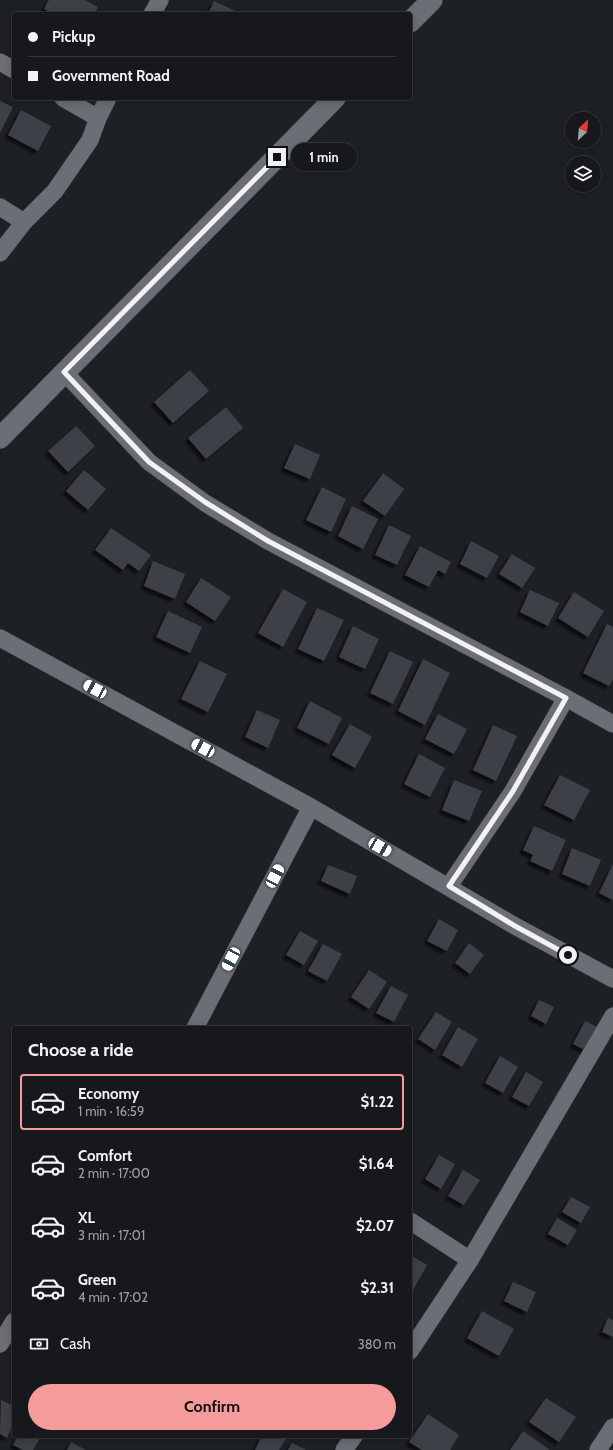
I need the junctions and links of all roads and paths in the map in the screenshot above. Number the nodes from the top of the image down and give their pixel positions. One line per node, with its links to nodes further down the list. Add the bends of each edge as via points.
1 (160, 0): 3 (street)
2 (432, 0): 4 (street)
3 (153, 12)
4 (412, 20)
5 (0, 62): 6 (street)
6 (12, 69)
7 (66, 100): 10 (street)
8 (107, 100): 10 (street)
9 (333, 100): 14 (street)
10 (98, 118): 12 (street, via 90,140 55,191)
11 (0, 207): 12 (street)
12 (24, 222): 13 (street)
13 (0, 253)
14 (64, 372): 15 (street); 17 (street, via 149,462 205,502 268,541)
15 (0, 438)
16 (0, 638): 19 (street)
17 (566, 698): 18 (street); 20 (street, via 513,791)
18 (613, 724)
19 (311, 807): 20 (street); 23 (street)
20 (449, 886): 21 (street, via 515,926)
21 (613, 979)
22 (613, 1016): 25 (street)
23 (196, 1026)
24 (412, 1222): 25 (street)
25 (470, 1260): 28 (street)
26 (12, 1324): 27 (street)
27 (0, 1344)
28 (412, 1348)
29 (613, 1428): 32 (street)
30 (353, 1438): 31 (street)
31 (344, 1450)
32 (598, 1450)

